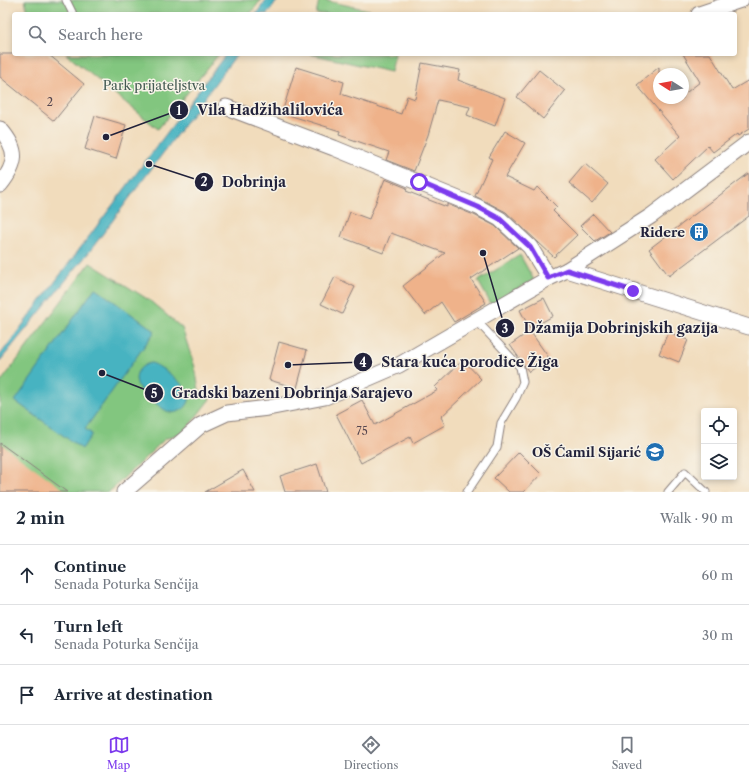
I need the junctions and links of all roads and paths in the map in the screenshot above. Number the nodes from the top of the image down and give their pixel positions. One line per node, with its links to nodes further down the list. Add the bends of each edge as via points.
1 (66, 0): 3 (lane)
2 (741, 0): 4 (street)
3 (72, 12)
4 (705, 12)
5 (226, 107): 10 (street, via 478,207 500,219 530,247)
6 (0, 129): 8 (street, via 9,138 13,149 10,173)
7 (749, 142): 9 (street, via 651,216)
8 (0, 185)
9 (567, 270): 10 (street); 12 (street)
10 (548, 278): 11 (street)
11 (476, 320): 13 (street, via 399,365 325,397 227,413 201,425); 14 (lane, via 520,367 522,382 501,423 497,447)
12 (749, 327)
13 (124, 492)
14 (467, 492)
15 (668, 492): 16 (lane, via 685,472)
16 (706, 492)

